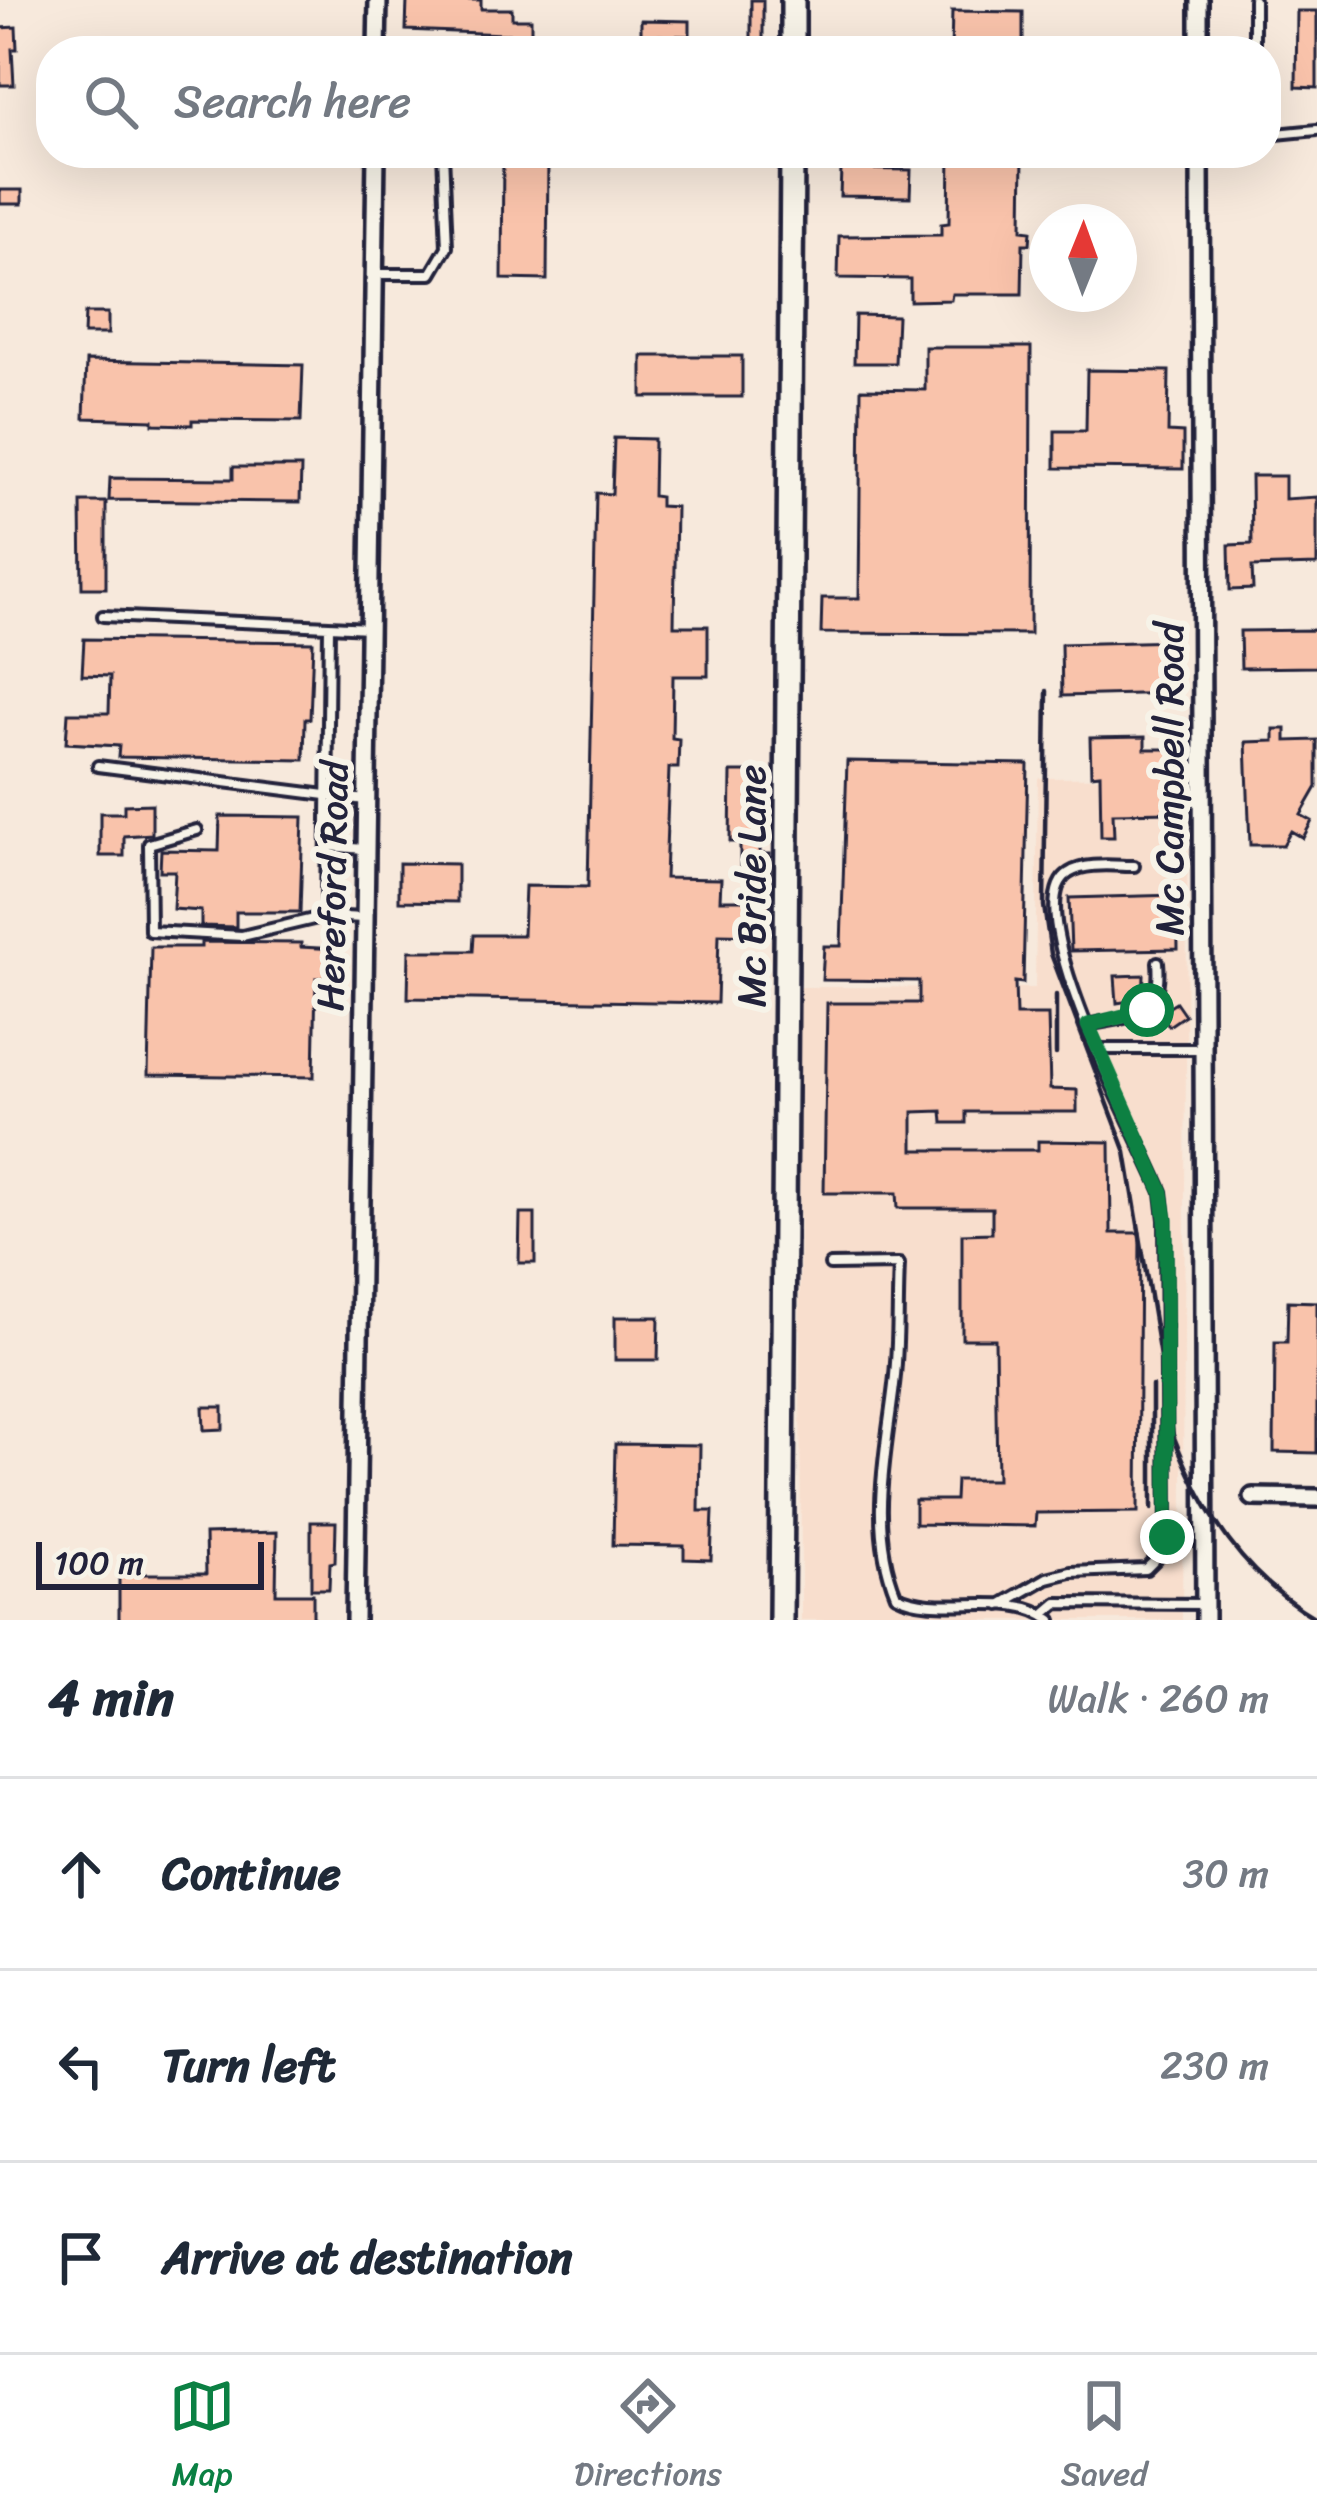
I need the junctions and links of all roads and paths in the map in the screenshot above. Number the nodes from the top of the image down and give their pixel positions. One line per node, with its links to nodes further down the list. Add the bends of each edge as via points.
1 (378, 0): 5 (street)
2 (793, 0): 6 (street)
3 (1199, 0): 7 (street)
4 (1254, 0): 8 (lane)
5 (377, 36)
6 (793, 36)
7 (1199, 36)
8 (1254, 36)
9 (1317, 130): 10 (lane)
10 (1281, 134)
11 (376, 168): 15 (street, Hereford Road)
12 (443, 168): 15 (lane, via 447,247 431,274)
13 (792, 168): 39 (street, Mc Bride Lane)
14 (1200, 168): 31 (street, Mc Campbell Road)
15 (374, 274): 18 (street, Hereford Road)
16 (103, 616): 17 (lane)
17 (329, 626): 18 (lane); 20 (lane)
18 (369, 628): 21 (street, Hereford Road)
19 (98, 766): 20 (lane)
20 (328, 796): 21 (lane); 23 (lane)
21 (367, 800): 24 (street, Hereford Road)
22 (197, 830): 26 (lane, via 148,844 150,931 242,936)
23 (327, 846): 24 (lane); 26 (lane)
24 (366, 849): 27 (street, Hereford Road)
25 (1134, 866): 29 (lane, via 1088,867 1057,887 1059,939)
26 (326, 916): 27 (lane)
27 (365, 918): 38 (street, Hereford Road)
28 (1157, 962): 29 (lane, via 1156,1000 1147,1010)
29 (1088, 1025): 30 (lane)
30 (1098, 1049): 31 (lane); 35 (lane, via 1162,1192 1166,1220 1167,1537 1146,1569 1047,1578)
31 (1203, 1049): 36 (street, Mc Campbell Road)
32 (830, 1265): 35 (lane, via 899,1264 895,1382 881,1468 883,1546 896,1595 911,1603)
33 (1253, 1497): 34 (street)
34 (1317, 1498)
35 (1000, 1605): 37 (lane)
36 (1205, 1612): 37 (lane, via 1057,1603)
37 (1047, 1617)
38 (355, 1620)
39 (782, 1620)

